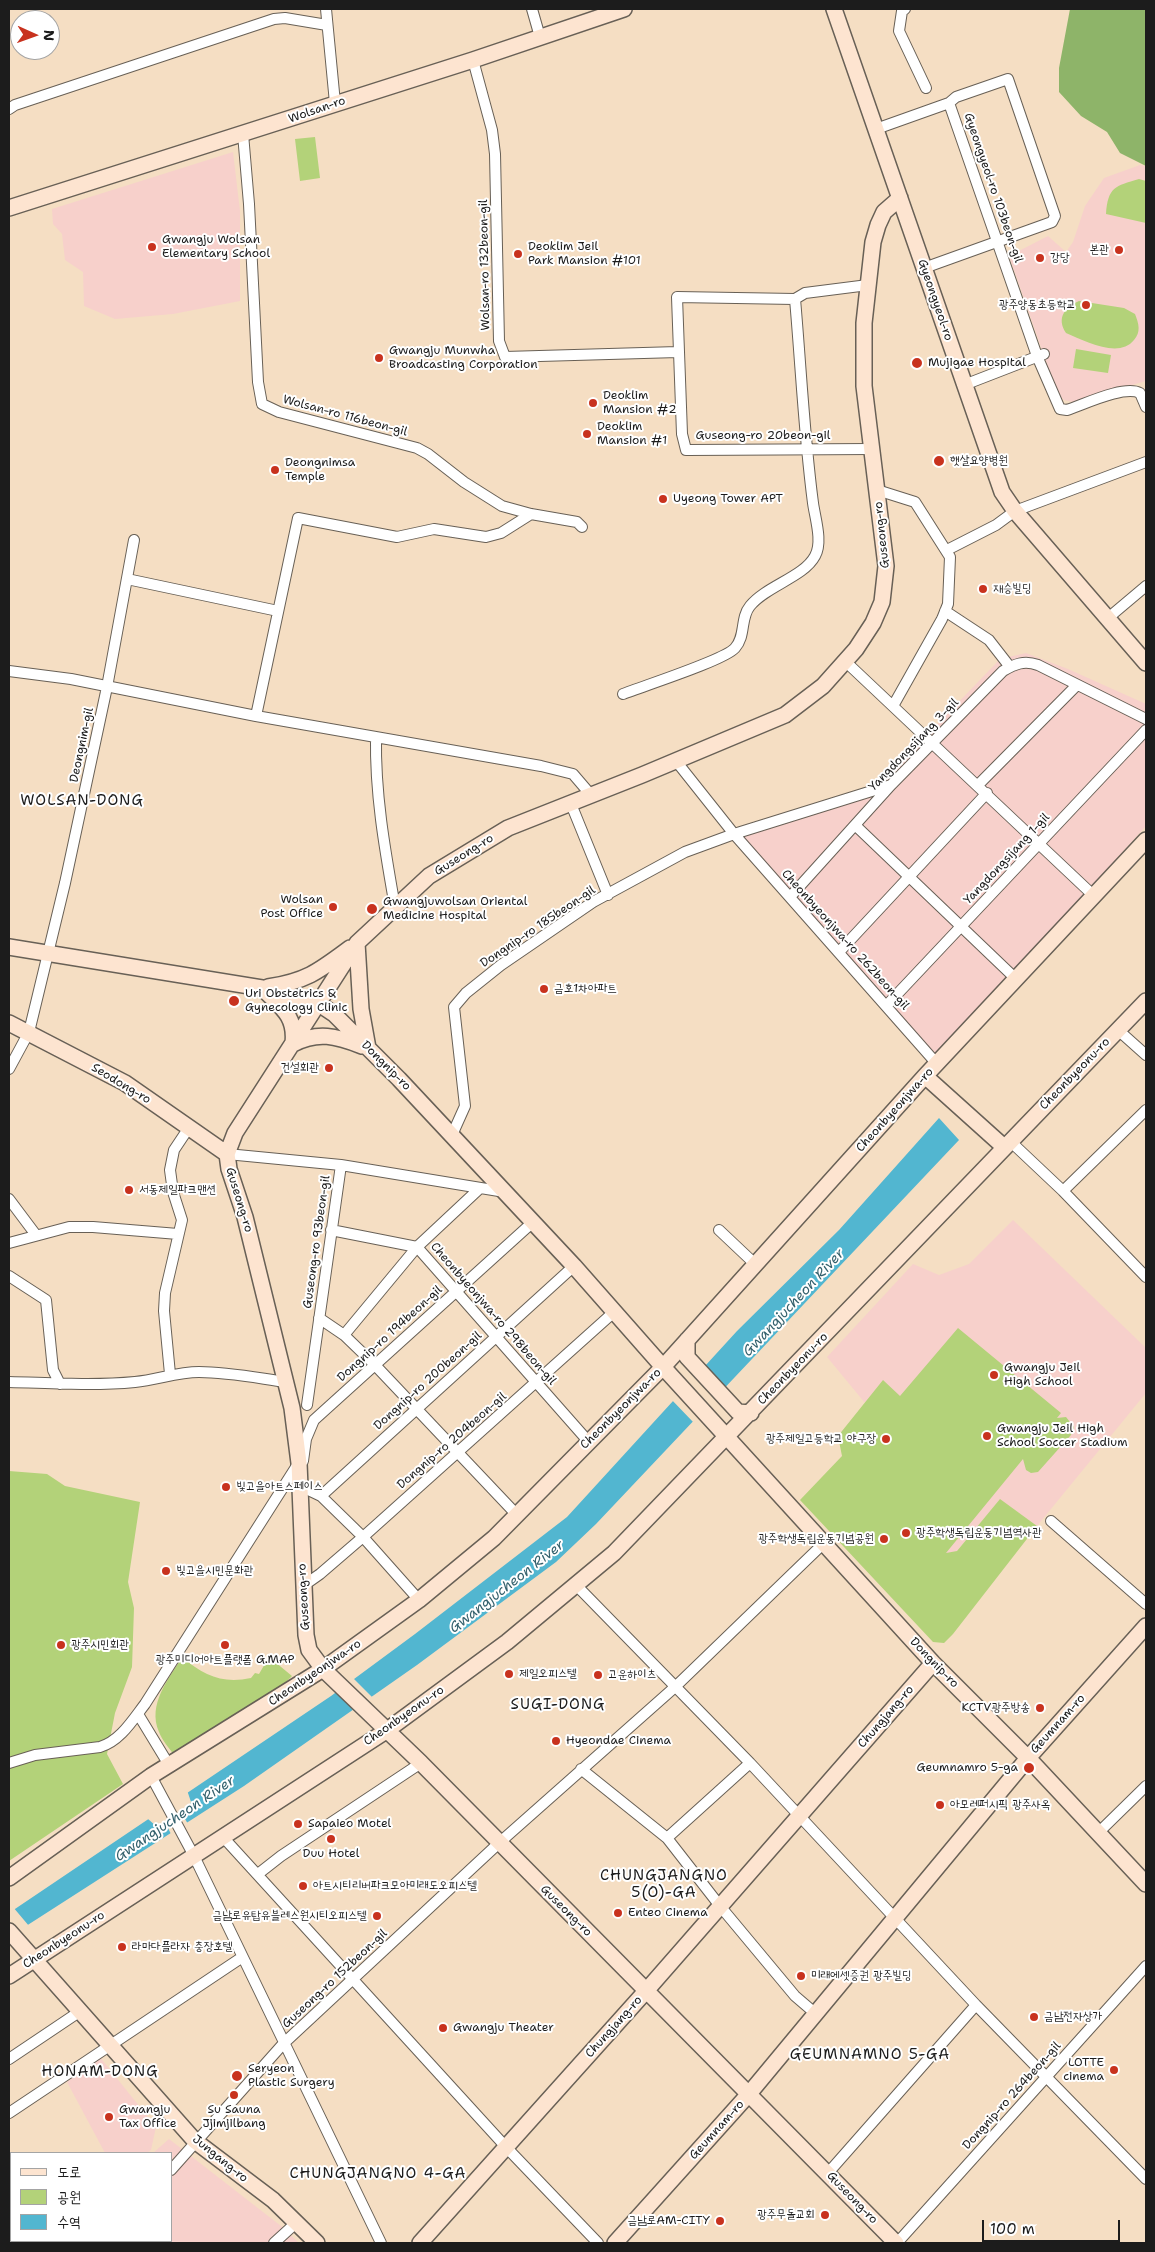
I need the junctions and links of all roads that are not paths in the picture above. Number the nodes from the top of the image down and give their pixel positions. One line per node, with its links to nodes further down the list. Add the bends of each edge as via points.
1 (326, 9): 6 (street)
2 (532, 9): 7 (street)
3 (624, 9): 7 (street, Wolsan-ro)
4 (834, 9): 13 (street, Gyeongyeol-ro)
5 (905, 9): 9 (street, via 899,31)
6 (327, 25): 10 (street); 12 (street, via 274,19)
7 (540, 37): 8 (street, Wolsan-ro)
8 (473, 60): 10 (street, Wolsan-ro); 23 (street, Wolsan-ro 132beon-gil, via 492,130 495,154 499,341 505,357)
9 (926, 88)
10 (335, 103): 14 (street, Wolsan-ro)
11 (949, 103): 13 (street, Gyeongyeol-ro 103beon-gil); 19 (street, Gyeongyeol-ro 103beon-gil); 19 (street, via 956,97 1008,79 1055,216 1052,222)
12 (9, 109)
13 (876, 130): 15 (street, Gyeongyeol-ro)
14 (243, 134): 16 (street, Wolsan-ro 116beon-gil); 17 (street, Wolsan-ro)
15 (900, 198): 20 (street, Gyeongyeol-ro); 21 (street, Guseong-ro, via 884,212 878,225)
16 (249, 204): 18 (street); 32 (street, Wolsan-ro 116beon-gil, via 258,382 262,404 279,412 424,451 491,500)
17 (9, 208)
18 (240, 211)
19 (998, 241): 20 (street); 24 (street, Gyeongyeol-ro 103beon-gil)
20 (924, 268): 25 (street, Gyeongyeol-ro)
21 (868, 286): 22 (street, via 805,293); 28 (street, Guseong-ro, via 864,323 864,386)
22 (795, 299): 23 (street, Guseong-ro 20beon-gil, via 677,297); 27 (street)
23 (678, 352): 27 (street, Guseong-ro 20beon-gil, via 682,434 686,450)
24 (1040, 355): 25 (street); 26 (street, Gyeongyeol-ro 103beon-gil, via 1060,409 1067,410 1134,390 1140,393)
25 (964, 385): 31 (street, Gyeongyeol-ro, via 998,482)
26 (1146, 407)
27 (806, 448): 28 (street, Guseong-ro 20beon-gil); 47 (street, via 817,531 815,557 808,565 766,590 750,606 742,638 730,653)
28 (873, 448): 30 (street, Guseong-ro)
29 (1146, 462): 31 (street)
30 (877, 490): 35 (street, via 915,502); 41 (street, Guseong-ro, via 886,566 882,602 873,623)
31 (1015, 511): 35 (street, via 996,525); 40 (street, Gyeongyeol-ro)
32 (531, 514): 33 (street, Wolsan-ro 116beon-gil, via 577,522); 38 (street, via 501,533 486,537 434,529 397,537 298,518)
33 (582, 527)
34 (134, 540): 36 (street, Deongnim-gil)
35 (947, 550): 39 (street, via 952,563)
36 (127, 579): 38 (street); 46 (street, Deongnim-gil)
37 (1146, 586): 40 (street)
38 (278, 611): 49 (street)
39 (945, 611): 43 (street, via 989,640); 48 (street)
40 (1108, 618): 42 (street, Gyeongyeol-ro)
41 (846, 662): 48 (street); 54 (street, Guseong-ro, via 786,715)
42 (1146, 663)
43 (1010, 667): 45 (street, via 1029,662); 53 (street, Yangdongsijang 3-gil)
44 (9, 671): 46 (street)
45 (1077, 685): 50 (street); 56 (street)
46 (107, 687): 49 (street); 73 (street, Deongnim-gil)
47 (623, 694)
48 (894, 706): 53 (street)
49 (256, 716): 52 (street)
50 (1146, 719)
51 (1146, 730): 63 (street, Yangdongsijang 1-gil)
52 (376, 737): 58 (street, via 573,774); 68 (street, via 378,806)
53 (933, 742): 55 (street, Yangdongsijang 3-gil); 56 (street)
54 (676, 762): 58 (street, Guseong-ro); 61 (street, Cheonbyeonjwa-ro 262beon-gil)
55 (892, 785): 60 (street, Yangdongsijang 3-gil); 61 (street, Dongnip-ro 185beon-gil)
56 (978, 785): 57 (street)
57 (986, 793): 63 (street); 64 (street)
58 (592, 796): 59 (street, Guseong-ro)
59 (571, 804): 65 (street); 68 (street, Guseong-ro, via 508,828 472,848 429,876)
60 (856, 826): 64 (street); 67 (street, Yangdongsijang 3-gil)
61 (734, 834): 65 (street, Dongnip-ro 185beon-gil, via 685,852); 67 (street, Cheonbyeonjwa-ro 262beon-gil)
62 (1146, 840): 66 (street, Cheonbyeonjwa-ro)
63 (1039, 844): 66 (street); 69 (street, Yangdongsijang 1-gil)
64 (909, 877): 69 (street); 72 (street)
65 (608, 895): 90 (street, Dongnip-ro 185beon-gil, via 501,965 456,1004 465,1106)
66 (1094, 896): 74 (street, Cheonbyeonjwa-ro)
67 (790, 897): 72 (street, Cheonbyeonjwa-ro 262beon-gil)
68 (396, 907): 70 (street, Guseong-ro)
69 (961, 927): 74 (street); 78 (street, Yangdongsijang 1-gil)
70 (357, 943): 75 (street, via 308,978); 77 (street, Guseong-ro); 83 (street, via 361,1009)
71 (9, 947): 73 (street, Dongnip-ro)
72 (839, 952): 78 (street, Cheonbyeonjwa-ro 262beon-gil)
73 (48, 953): 75 (street, Dongnip-ro); 81 (street, Deongnim-gil)
74 (1016, 979): 85 (street, Cheonbyeonjwa-ro)
75 (262, 988): 77 (street, Dongnip-ro); 82 (street, via 288,1015 295,1028)
76 (1146, 1001): 80 (street, Cheonbyeonu-ro)
77 (319, 1004): 82 (street, Guseong-ro); 83 (street, Dongnip-ro, via 334,1014)
78 (886, 1006): 85 (street, Cheonbyeonjwa-ro 262beon-gil)
79 (9, 1022): 81 (street, Seodong-ro)
80 (1118, 1030): 84 (street); 91 (street, Cheonbyeonu-ro)
81 (29, 1032): 86 (street, Deongnim-gil); 89 (street, Seodong-ro, via 125,1083)
82 (292, 1044): 83 (street, via 307,1036 336,1036); 92 (street, Guseong-ro, via 235,1133)
83 (368, 1048): 90 (street, Dongnip-ro)
84 (1146, 1055)
85 (937, 1064): 87 (street, Cheonbyeonjwa-ro)
86 (9, 1069)
87 (925, 1076): 91 (street); 105 (street, Cheonbyeonjwa-ro)
88 (1146, 1110): 95 (street)
89 (188, 1130): 92 (street, Seodong-ro); 101 (street, via 174,1150 170,1170 181,1218)
90 (452, 1135): 96 (street, Dongnip-ro)
91 (1007, 1144): 95 (street); 125 (street, Cheonbyeonu-ro)
92 (227, 1154): 93 (street, Guseong-ro 93beon-gil); 119 (street, Guseong-ro, via 246,1217)
93 (341, 1165): 94 (street); 99 (street, Guseong-ro 93beon-gil)
94 (479, 1189): 96 (street); 104 (street)
95 (1063, 1191): 108 (street)
96 (505, 1192): 98 (street, Dongnip-ro)
97 (9, 1199): 102 (street)
98 (533, 1222): 106 (street, Dongnip-ro); 109 (street, Dongnip-ro 194beon-gil)
99 (331, 1230): 104 (street, Cheonbyeonjwa-ro 298beon-gil); 111 (street, Guseong-ro 93beon-gil)
100 (719, 1230): 105 (street)
101 (178, 1234): 102 (street, via 69,1227); 117 (street, via 165,1293)
102 (36, 1235): 103 (street)
103 (9, 1244)
104 (417, 1247): 109 (street, Cheonbyeonjwa-ro 298beon-gil); 112 (street)
105 (755, 1264): 114 (street, Cheonbyeonjwa-ro)
106 (574, 1266): 110 (street, Dongnip-ro); 113 (street, Dongnip-ro 200beon-gil)
107 (9, 1276): 121 (street, via 46,1300 53,1370)
108 (1146, 1277)
109 (457, 1291): 113 (street, Cheonbyeonjwa-ro 298beon-gil); 115 (street, Dongnip-ro 194beon-gil)
110 (614, 1312): 116 (street, Dongnip-ro); 120 (street, Dongnip-ro 204beon-gil)
111 (319, 1318): 112 (street); 122 (street, Guseong-ro 93beon-gil)
112 (344, 1334): 115 (street)
113 (496, 1336): 120 (street, Cheonbyeonjwa-ro 298beon-gil); 124 (street, Dongnip-ro 200beon-gil)
114 (687, 1340): 116 (street, Cheonbyeonjwa-ro); 125 (street, via 686,1357)
115 (374, 1364): 124 (street); 126 (street, Dongnip-ro 194beon-gil)
116 (666, 1370): 127 (street, Dongnip-ro); 128 (street, Cheonbyeonjwa-ro)
117 (170, 1374): 119 (street, via 219,1372); 121 (street, via 136,1382)
118 (9, 1382): 121 (street)
119 (286, 1382): 123 (street, Guseong-ro)
120 (537, 1383): 128 (street, Cheonbyeonjwa-ro 298beon-gil); 129 (street, Dongnip-ro 204beon-gil)
121 (60, 1384)
122 (308, 1405): 123 (street, via 299,1404); 126 (street)
123 (292, 1408): 130 (street, Guseong-ro)
124 (415, 1410): 129 (street); 132 (street, Dongnip-ro 200beon-gil)
125 (745, 1412): 127 (street, Cheonbyeonu-ro)
126 (322, 1413): 131 (street, Dongnip-ro 194beon-gil, via 314,1420 306,1439)
127 (725, 1433): 136 (street, Dongnip-ro); 137 (street, Cheonbyeonu-ro, via 614,1553)
128 (588, 1441): 133 (street, Cheonbyeonjwa-ro)
129 (456, 1453): 133 (street); 135 (street, Dongnip-ro 204beon-gil)
130 (299, 1463): 131 (street, Guseong-ro); 145 (street)
131 (300, 1486): 132 (street); 138 (street, Guseong-ro)
132 (321, 1496): 135 (street)
133 (517, 1515): 139 (street, Cheonbyeonjwa-ro)
134 (1051, 1521): 140 (street)
135 (362, 1537): 138 (street, Dongnip-ro 204beon-gil); 139 (street)
136 (824, 1543): 142 (street, Dongnip-ro); 144 (street, Guseong-ro 152beon-gil)
137 (576, 1585): 144 (street); 146 (street, Cheonbyeonu-ro, via 507,1642)
138 (303, 1586): 143 (street, Guseong-ro, via 307,1642 311,1654)
139 (419, 1600): 143 (street, Cheonbyeonjwa-ro)
140 (1146, 1604)
141 (1146, 1626): 147 (street, Geumnam-ro)
142 (933, 1663): 147 (street, Dongnip-ro); 155 (street, Chungjang-ro)
143 (323, 1669): 146 (street, Guseong-ro); 151 (street, Cheonbyeonjwa-ro)
144 (675, 1687): 149 (street); 152 (street, Guseong-ro 152beon-gil)
145 (138, 1714): 148 (street, via 109,1744 35,1755); 151 (street)
146 (386, 1731): 150 (street, Guseong-ro); 157 (street, Cheonbyeonu-ro)
147 (1028, 1758): 156 (street, Dongnip-ro); 165 (street, Geumnam-ro)
148 (9, 1763)
149 (750, 1763): 155 (street); 158 (street)
150 (421, 1764): 159 (street, Guseong-ro); 161 (street)
151 (169, 1765): 153 (street, Cheonbyeonjwa-ro)
152 (581, 1769): 158 (street); 159 (street, Guseong-ro 152beon-gil)
153 (155, 1783): 160 (street); 162 (street, Cheonbyeonjwa-ro)
154 (1146, 1786): 156 (street)
155 (800, 1816): 164 (street, Chungjang-ro); 165 (street)
156 (1098, 1834): 163 (street, Dongnip-ro)
157 (224, 1837): 160 (street, Cheonbyeonu-ro); 161 (street)
158 (667, 1838): 164 (street)
159 (499, 1843): 171 (street, Guseong-ro 152beon-gil); 172 (street, Guseong-ro)
160 (192, 1852): 167 (street); 168 (street, Cheonbyeonu-ro)
161 (258, 1874): 171 (street)
162 (9, 1878)
163 (1146, 1884)
164 (720, 1906): 172 (street, Chungjang-ro); 175 (street, via 795,1996)
165 (895, 1916): 173 (street); 175 (street, Geumnam-ro)
166 (9, 1930): 168 (street, Jungang-ro)
167 (242, 1958): 176 (street); 177 (street)
168 (34, 1959): 170 (street, Cheonbyeonu-ro); 174 (street, Jungang-ro)
169 (1146, 1966): 179 (street, Dongnip-ro 264beon-gil)
170 (9, 1976)
171 (353, 1981): 176 (street, Guseong-ro 152beon-gil); 183 (street)
172 (646, 1992): 180 (street, Guseong-ro); 183 (street, Chungjang-ro)
173 (976, 2005): 179 (street); 185 (street)
174 (79, 2012): 177 (street, Jungang-ro); 178 (street)
175 (816, 2014): 180 (street, Geumnam-ro)
176 (283, 2044): 182 (street, Guseong-ro 152beon-gil); 190 (street)
177 (109, 2045): 181 (street); 182 (street, Jungang-ro)
178 (9, 2059)
179 (1048, 2076): 186 (street); 194 (street, Dongnip-ro 264beon-gil)
180 (748, 2095): 185 (street, Guseong-ro); 193 (street, Geumnam-ro)
181 (9, 2113)
182 (196, 2142): 184 (street, Guseong-ro 152beon-gil); 187 (street, Jungang-ro)
183 (505, 2146): 191 (street, Chungjang-ro); 192 (street)
184 (172, 2169)
185 (828, 2173): 194 (street, Guseong-ro)
186 (1146, 2179)
187 (297, 2222): 188 (street); 189 (street, Jungang-ro)
188 (274, 2243)
189 (317, 2243)
190 (381, 2243)
191 (420, 2243)
192 (598, 2243)
193 (615, 2243)
194 (897, 2243)

